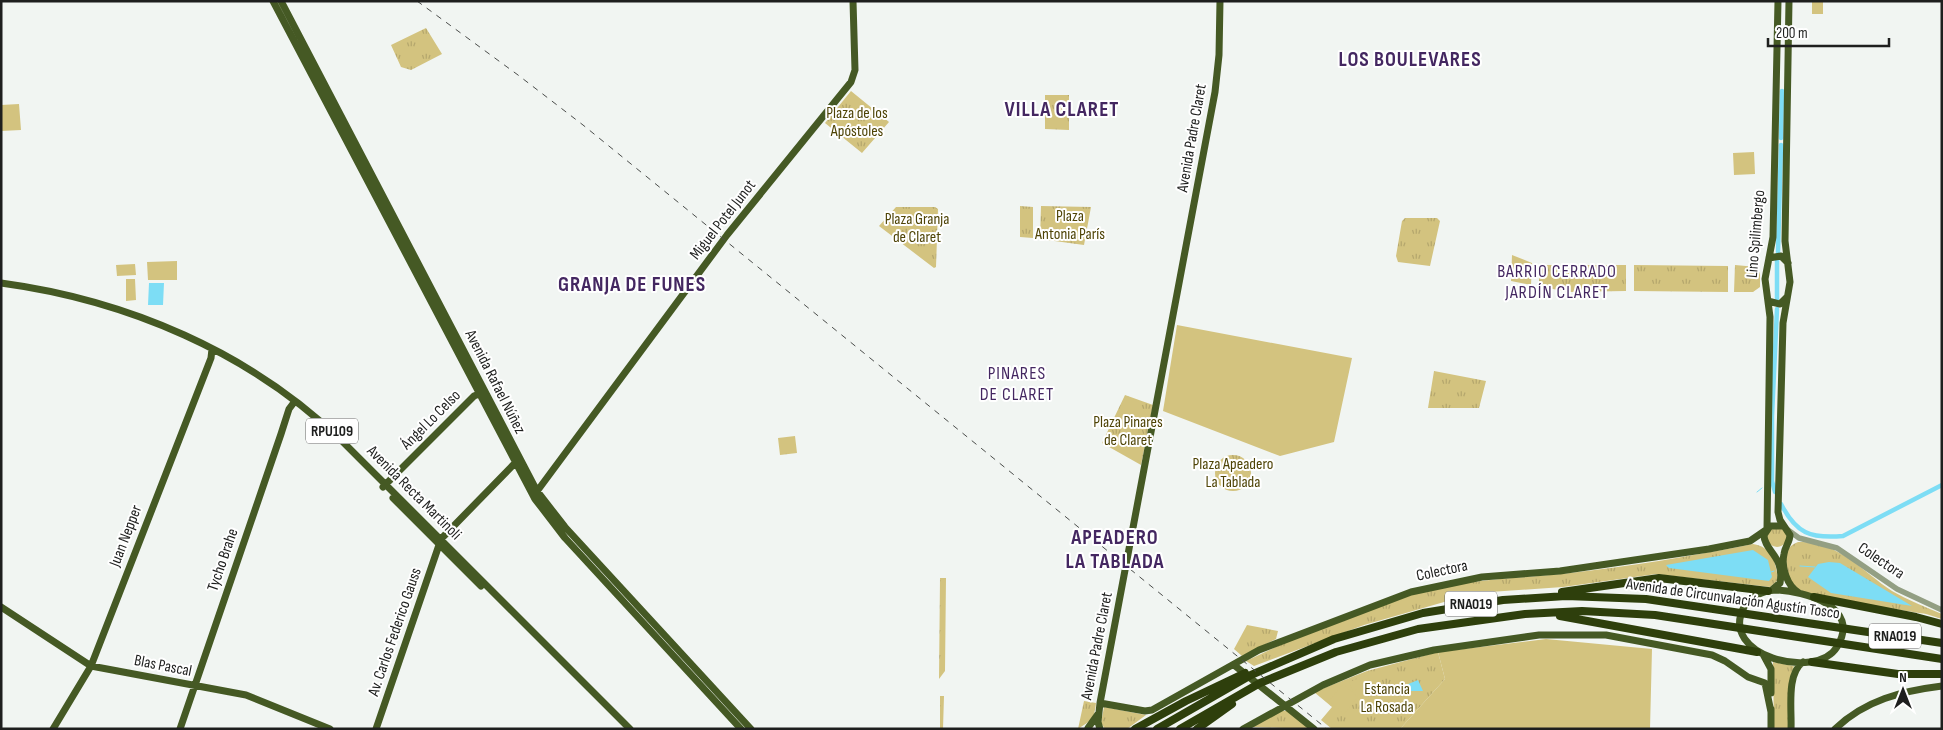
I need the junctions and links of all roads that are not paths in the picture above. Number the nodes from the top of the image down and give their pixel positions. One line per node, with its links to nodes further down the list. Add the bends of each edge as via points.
1 (273, 1): 7 (main road, Avenida Rafael Núñez)
2 (281, 1): 8 (main road, Avenida Rafael Núñez)
3 (853, 1): 23 (main road, Miguel Potel Junot, via 855,70 851,82 724,240)
4 (1220, 1): 52 (main road, Avenida Padre Claret, via 1218,70)
5 (1778, 1): 10 (main road, Lino Spilimbergo, via 1773,232)
6 (1789, 1): 11 (main road, Lino Spilimbergo, via 1785,236)
7 (282, 19): 8 (main road, via 300,49); 9 (main road, Avenida Rafael Núñez)
8 (306, 51): 9 (main road, Avenida Rafael Núñez)
9 (362, 166): 17 (main road, Avenida Rafael Núñez); 18 (main road, Avenida Rafael Núñez, via 373,179)
10 (1769, 258): 11 (main road, via 1781,256); 15 (main road, Lino Spilimbergo, via 1766,279)
11 (1788, 263): 14 (main road, Lino Spilimbergo, via 1790,282)
12 (1, 283): 16 (main road, Avenida Recta Martinoli / RPU109, via 114,307 150,320)
13 (1, 287): 16 (main road, Avenida Recta Martinoli / RPU109, via 58,297 120,314)
14 (1787, 298): 15 (main road, via 1780,304); 25 (main road, Lino Spilimbergo, via 1783,323 1778,512)
15 (1768, 301): 26 (main road, Lino Spilimbergo)
16 (212, 351): 19 (main road, Avenida Recta Martinoli / RPU109, via 253,372); 48 (main road, Juan Nepper)
17 (479, 394): 18 (main road); 21 (main road, Avenida Rafael Núñez); 22 (main road, Ángel Lo Celso)
18 (489, 401): 20 (main road, Avenida Rafael Núñez)
19 (294, 402): 22 (main road, Avenida Recta Martinoli / RPU109, via 334,432); 50 (main road, Tycho Brahe)
20 (517, 454): 21 (main road); 23 (main road, Avenida Rafael Núñez)
21 (514, 463): 24 (main road, Avenida Rafael Núñez); 28 (main road)
22 (384, 486): 28 (main road, Avenida Recta Martinoli / RPU109); 28 (main road, Avenida Recta Martinoli / RPU109)
23 (537, 491): 24 (main road); 56 (main road, Avenida Rafael Núñez, via 565,527)
24 (535, 499): 56 (main road, Avenida Rafael Núñez, via 565,538)
25 (1787, 528): 26 (main road, via 1777,524); 27 (street, Colectora); 31 (main road, Lino Spilimbergo, via 1790,538)
26 (1766, 530): 29 (main road, Colectora); 30 (main road, Lino Spilimbergo, via 1764,538)
27 (1803, 539): 31 (street); 37 (street, Colectora, via 1836,548 1897,589)
28 (440, 542): 61 (main road, Av. Carlos Federico Gauss); 62 (main road, Avenida Recta Martinoli / RPU109); 63 (main road, Avenida Recta Martinoli / RPU109)
29 (1750, 542): 30 (main road); 46 (main road, Colectora, via 1572,570 1482,577 1427,588 1295,635)
30 (1768, 546): 31 (main road, via 1779,550); 32 (main road, via 1778,558 1781,577 1779,584)
31 (1787, 546): 33 (main road, Lino Spilimbergo, via 1783,557 1787,580)
32 (1770, 591): 33 (main road); 35 (highway, via 1652,578 1568,591 1501,596); 41 (main road, via 1750,600 1741,616 1743,637)
33 (1799, 593): 34 (main road)
34 (1814, 597): 39 (highway); 45 (main road, via 1834,609 1842,630 1832,653)
35 (1466, 605): 40 (highway, Avenida de Circunvalación Agustín Tosco / RNA019, via 1524,598 1597,596 1654,599); 42 (highway, Avenida de Circunvalación Agustín Tosco / RNA019, via 1382,624)
36 (1, 608): 48 (main road, Blas Pascal)
37 (1942, 610)
38 (1466, 621): 41 (highway, via 1565,616); 43 (highway, Avenida de Circunvalación Agustín Tosco / RNA019, via 1582,611 1655,615); 47 (highway, Avenida de Circunvalación Agustín Tosco / RNA019, via 1390,636)
39 (1942, 624)
40 (1942, 644)
41 (1759, 653): 44 (main road); 54 (main road, via 1771,669)
42 (1292, 656): 66 (highway, via 1267,662); 67 (highway, Avenida de Circunvalación Agustín Tosco / RNA019, via 1251,675)
43 (1942, 659)
44 (1803, 662): 45 (main road); 73 (main road, via 1793,676)
45 (1812, 662): 49 (highway, via 1898,674)
46 (1234, 665): 52 (main road, Colectora, via 1152,710); 53 (main road)
47 (1302, 665): 68 (highway, Avenida de Circunvalación Agustín Tosco / RNA019, via 1252,688); 69 (highway, via 1230,705)
48 (91, 666): 50 (main road, Blas Pascal); 58 (main road, Juan Nepper)
49 (1942, 674)
50 (194, 686): 59 (main road, Tycho Brahe); 60 (main road, Blas Pascal, via 250,696)
51 (1942, 686): 74 (main road, via 1876,700 1854,712)
52 (1100, 703): 55 (main road, Avenida Padre Claret)
53 (1284, 705): 54 (main road, via 1350,673 1413,654 1530,636 1586,634 1718,658 1746,676 1765,683); 70 (main road); 71 (main road)
54 (1771, 712): 72 (main road)
55 (1098, 714): 57 (main road, Avenida Padre Claret); 65 (main road, Avenida Padre Claret)
56 (742, 725): 64 (main road, Avenida Rafael Núñez)
57 (1087, 728): 65 (main road)
58 (53, 729)
59 (180, 729)
60 (330, 729)
61 (376, 729)
62 (624, 729)
63 (630, 729)
64 (751, 729)
65 (1099, 729)
66 (1135, 729)
67 (1157, 729)
68 (1180, 729)
69 (1197, 729)
70 (1244, 729)
71 (1314, 729)
72 (1771, 729)
73 (1791, 729)
74 (1835, 729)

